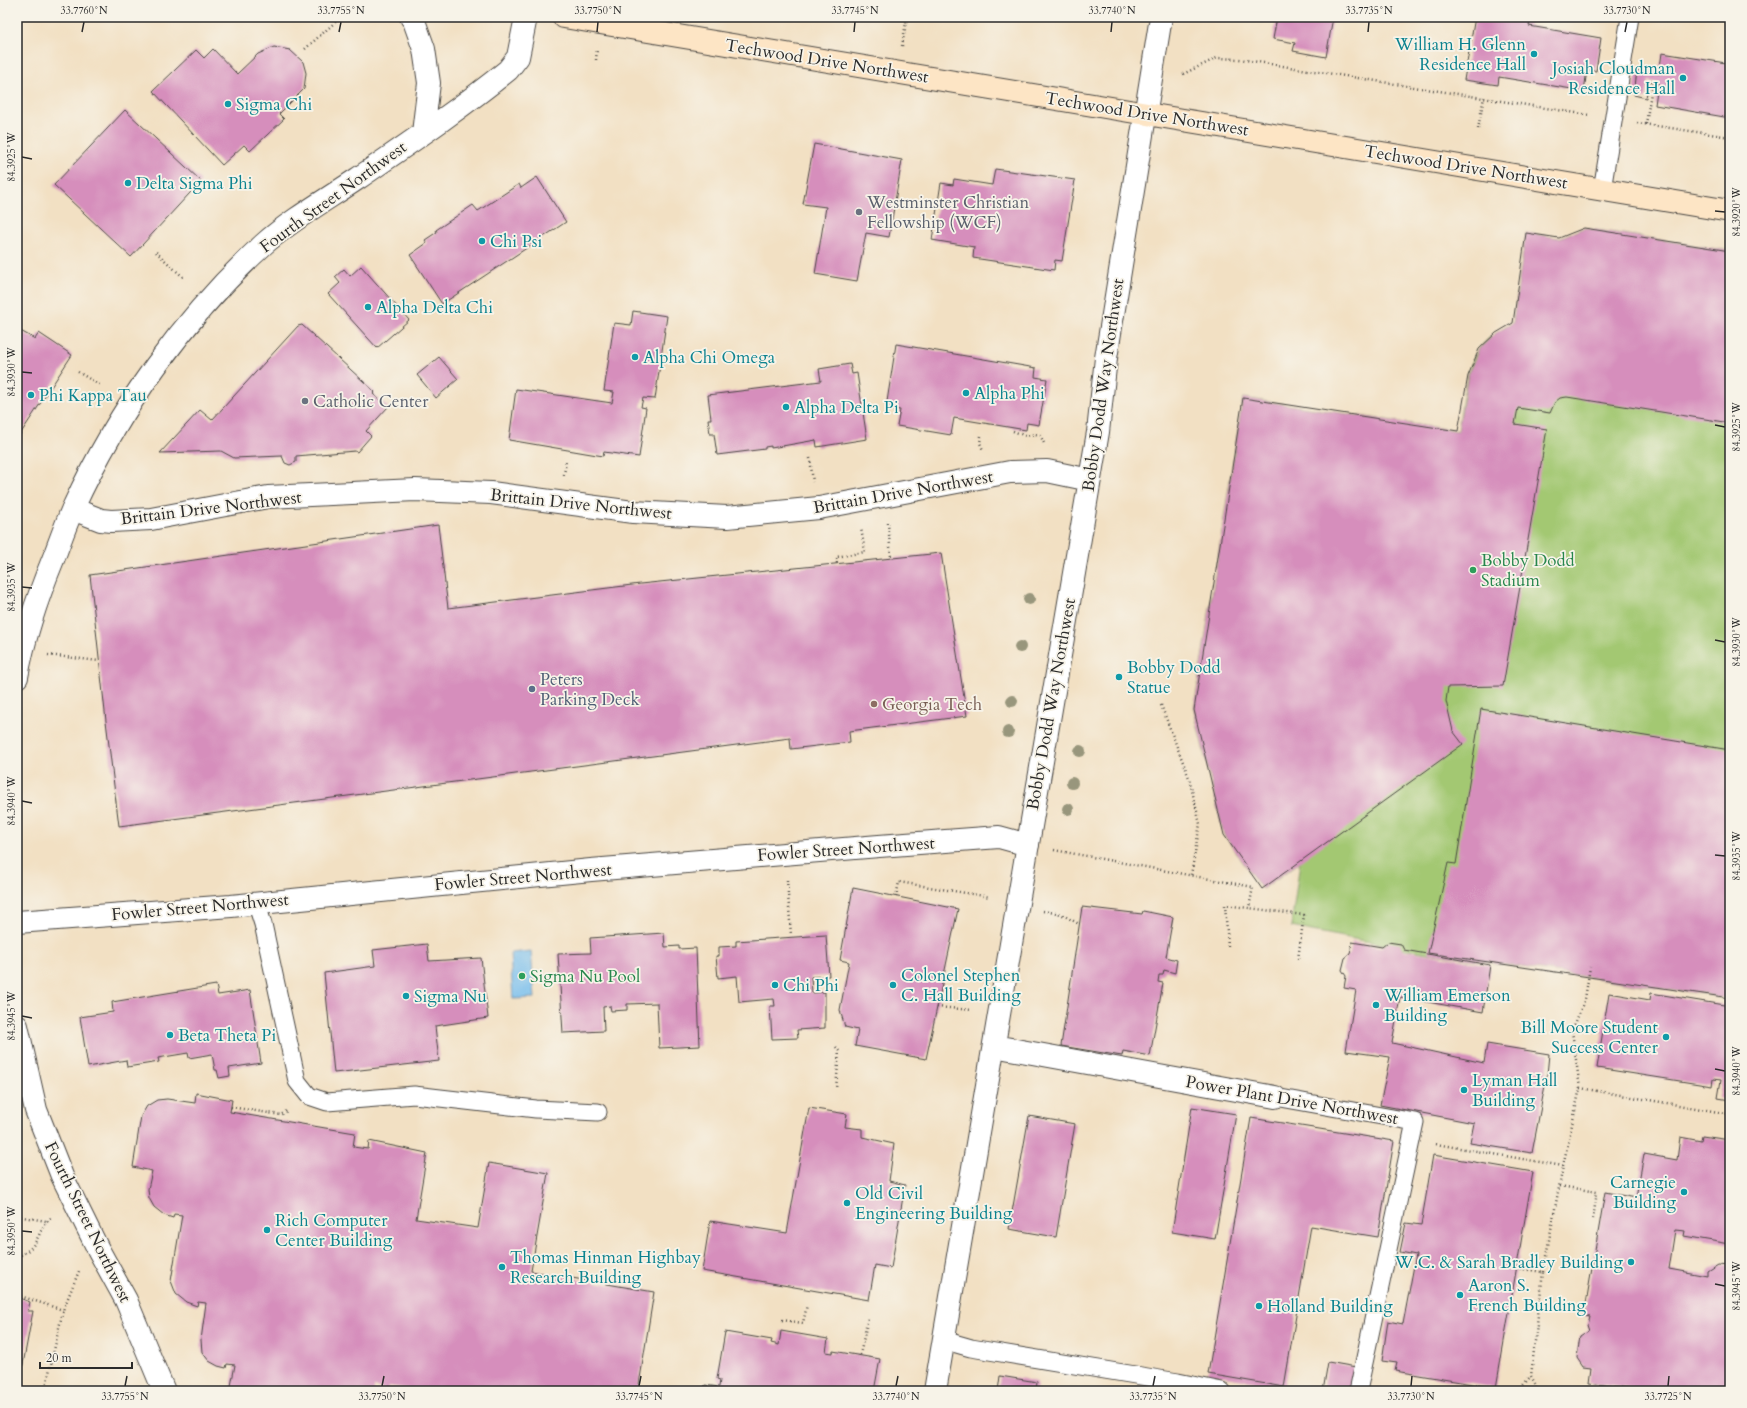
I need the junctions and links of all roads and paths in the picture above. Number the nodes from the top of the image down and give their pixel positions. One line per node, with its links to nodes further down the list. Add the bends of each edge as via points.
1 (341, 17): 9 (path)
2 (411, 17): 18 (street, Fourth Street Northwest, via 424,49 430,83)
3 (526, 17): 18 (street, Fourth Street Northwest, via 518,58 508,70)
4 (564, 17): 13 (street, Techwood Drive Northwest)
5 (907, 17): 8 (path)
6 (1161, 17): 13 (street, Bobby Dodd Way Northwest)
7 (1630, 17): 14 (lane)
8 (905, 32)
9 (305, 49)
10 (1183, 74): 12 (path, via 1217,58 1239,59)
11 (1653, 80): 16 (path)
12 (1484, 97): 14 (path); 17 (path)
13 (1145, 114): 20 (street, Techwood Drive Northwest); 31 (street, Bobby Dodd Way Northwest, via 1106,358)
14 (1614, 119): 20 (lane)
15 (1641, 123): 16 (path)
16 (1646, 124): 19 (path)
17 (1478, 129)
18 (423, 133): 33 (street, Fourth Street Northwest, via 270,240 215,294 179,336 137,393 100,453)
19 (1730, 137)
20 (1602, 190): 21 (street, Techwood Drive Northwest)
21 (1730, 212)
22 (156, 252): 23 (path)
23 (184, 278)
24 (78, 372): 25 (path)
25 (101, 386)
26 (1013, 431): 27 (path, via 1026,436 1040,435)
27 (1047, 450)
28 (810, 458): 32 (path)
29 (566, 461): 30 (path)
30 (566, 467)
31 (1090, 480): 33 (street, Brittain Drive Northwest, via 1047,471 1010,472 819,508 727,516 633,512 491,493 416,490 268,498 151,518 111,521); 42 (street, Bobby Dodd Way Northwest)
32 (814, 485)
33 (72, 509): 38 (street, Fourth Street Northwest)
34 (887, 519): 36 (path)
35 (861, 523): 37 (path, via 865,552 836,557)
36 (891, 558)
37 (837, 563)
38 (19, 650): 39 (path); 40 (street, Fourth Street Northwest)
39 (99, 662)
40 (17, 677)
41 (1161, 705): 44 (path, via 1188,778 1200,824)
42 (1028, 845): 48 (street, Fowler Street Northwest, via 992,838 591,870); 60 (street, Bobby Dodd Way Northwest)
43 (1052, 849): 44 (path)
44 (1191, 875): 49 (path, via 1253,887)
45 (787, 879): 53 (path)
46 (896, 897): 47 (path, via 899,882)
47 (990, 897)
48 (256, 902): 51 (street, Fowler Street Northwest); 66 (lane, via 297,1081 309,1096 327,1102 414,1095 536,1110)
49 (1249, 908): 54 (path, via 1225,905); 55 (path, via 1304,915)
50 (1041, 911): 52 (path, via 1061,914)
51 (17, 922)
52 (1079, 924)
53 (791, 936)
54 (1228, 946)
55 (1298, 959)
56 (1590, 967): 62 (path, via 1585,999 1572,1031)
57 (937, 1007): 58 (path)
58 (948, 1008)
59 (17, 1026): 74 (street, Fourth Street Northwest, via 36,1110 62,1176)
60 (994, 1046): 64 (street, Power Plant Drive Northwest); 83 (street, Bobby Dodd Way Northwest)
61 (836, 1047): 63 (path, via 839,1051)
62 (1580, 1088): 68 (path); 70 (path)
63 (836, 1089)
64 (1275, 1097): 90 (lane, Power Plant Drive Northwest, via 1415,1122)
65 (231, 1107): 67 (path)
66 (598, 1112)
67 (281, 1114)
68 (1730, 1114)
69 (1463, 1148): 70 (path)
70 (1563, 1166): 71 (path)
71 (1560, 1186): 73 (path, via 1597,1192); 77 (path)
72 (17, 1216): 75 (path, via 46,1221 37,1241)
73 (1593, 1219)
74 (98, 1249): 80 (path, via 81,1266); 87 (street, Fourth Street Northwest, via 126,1300)
75 (17, 1257)
76 (1516, 1268): 77 (path)
77 (1543, 1272): 85 (path)
78 (17, 1295): 80 (path)
79 (807, 1305): 82 (path, via 803,1323)
80 (63, 1310): 86 (path)
81 (868, 1318): 84 (path)
82 (782, 1320)
83 (943, 1340): 88 (street, Bobby Dodd Way Northwest); 89 (lane, via 971,1348)
84 (860, 1355)
85 (1531, 1376): 91 (path); 92 (path)
86 (45, 1391)
87 (164, 1391)
88 (935, 1391)
89 (1222, 1391)
90 (1358, 1391)
91 (1518, 1391)
92 (1539, 1391)

